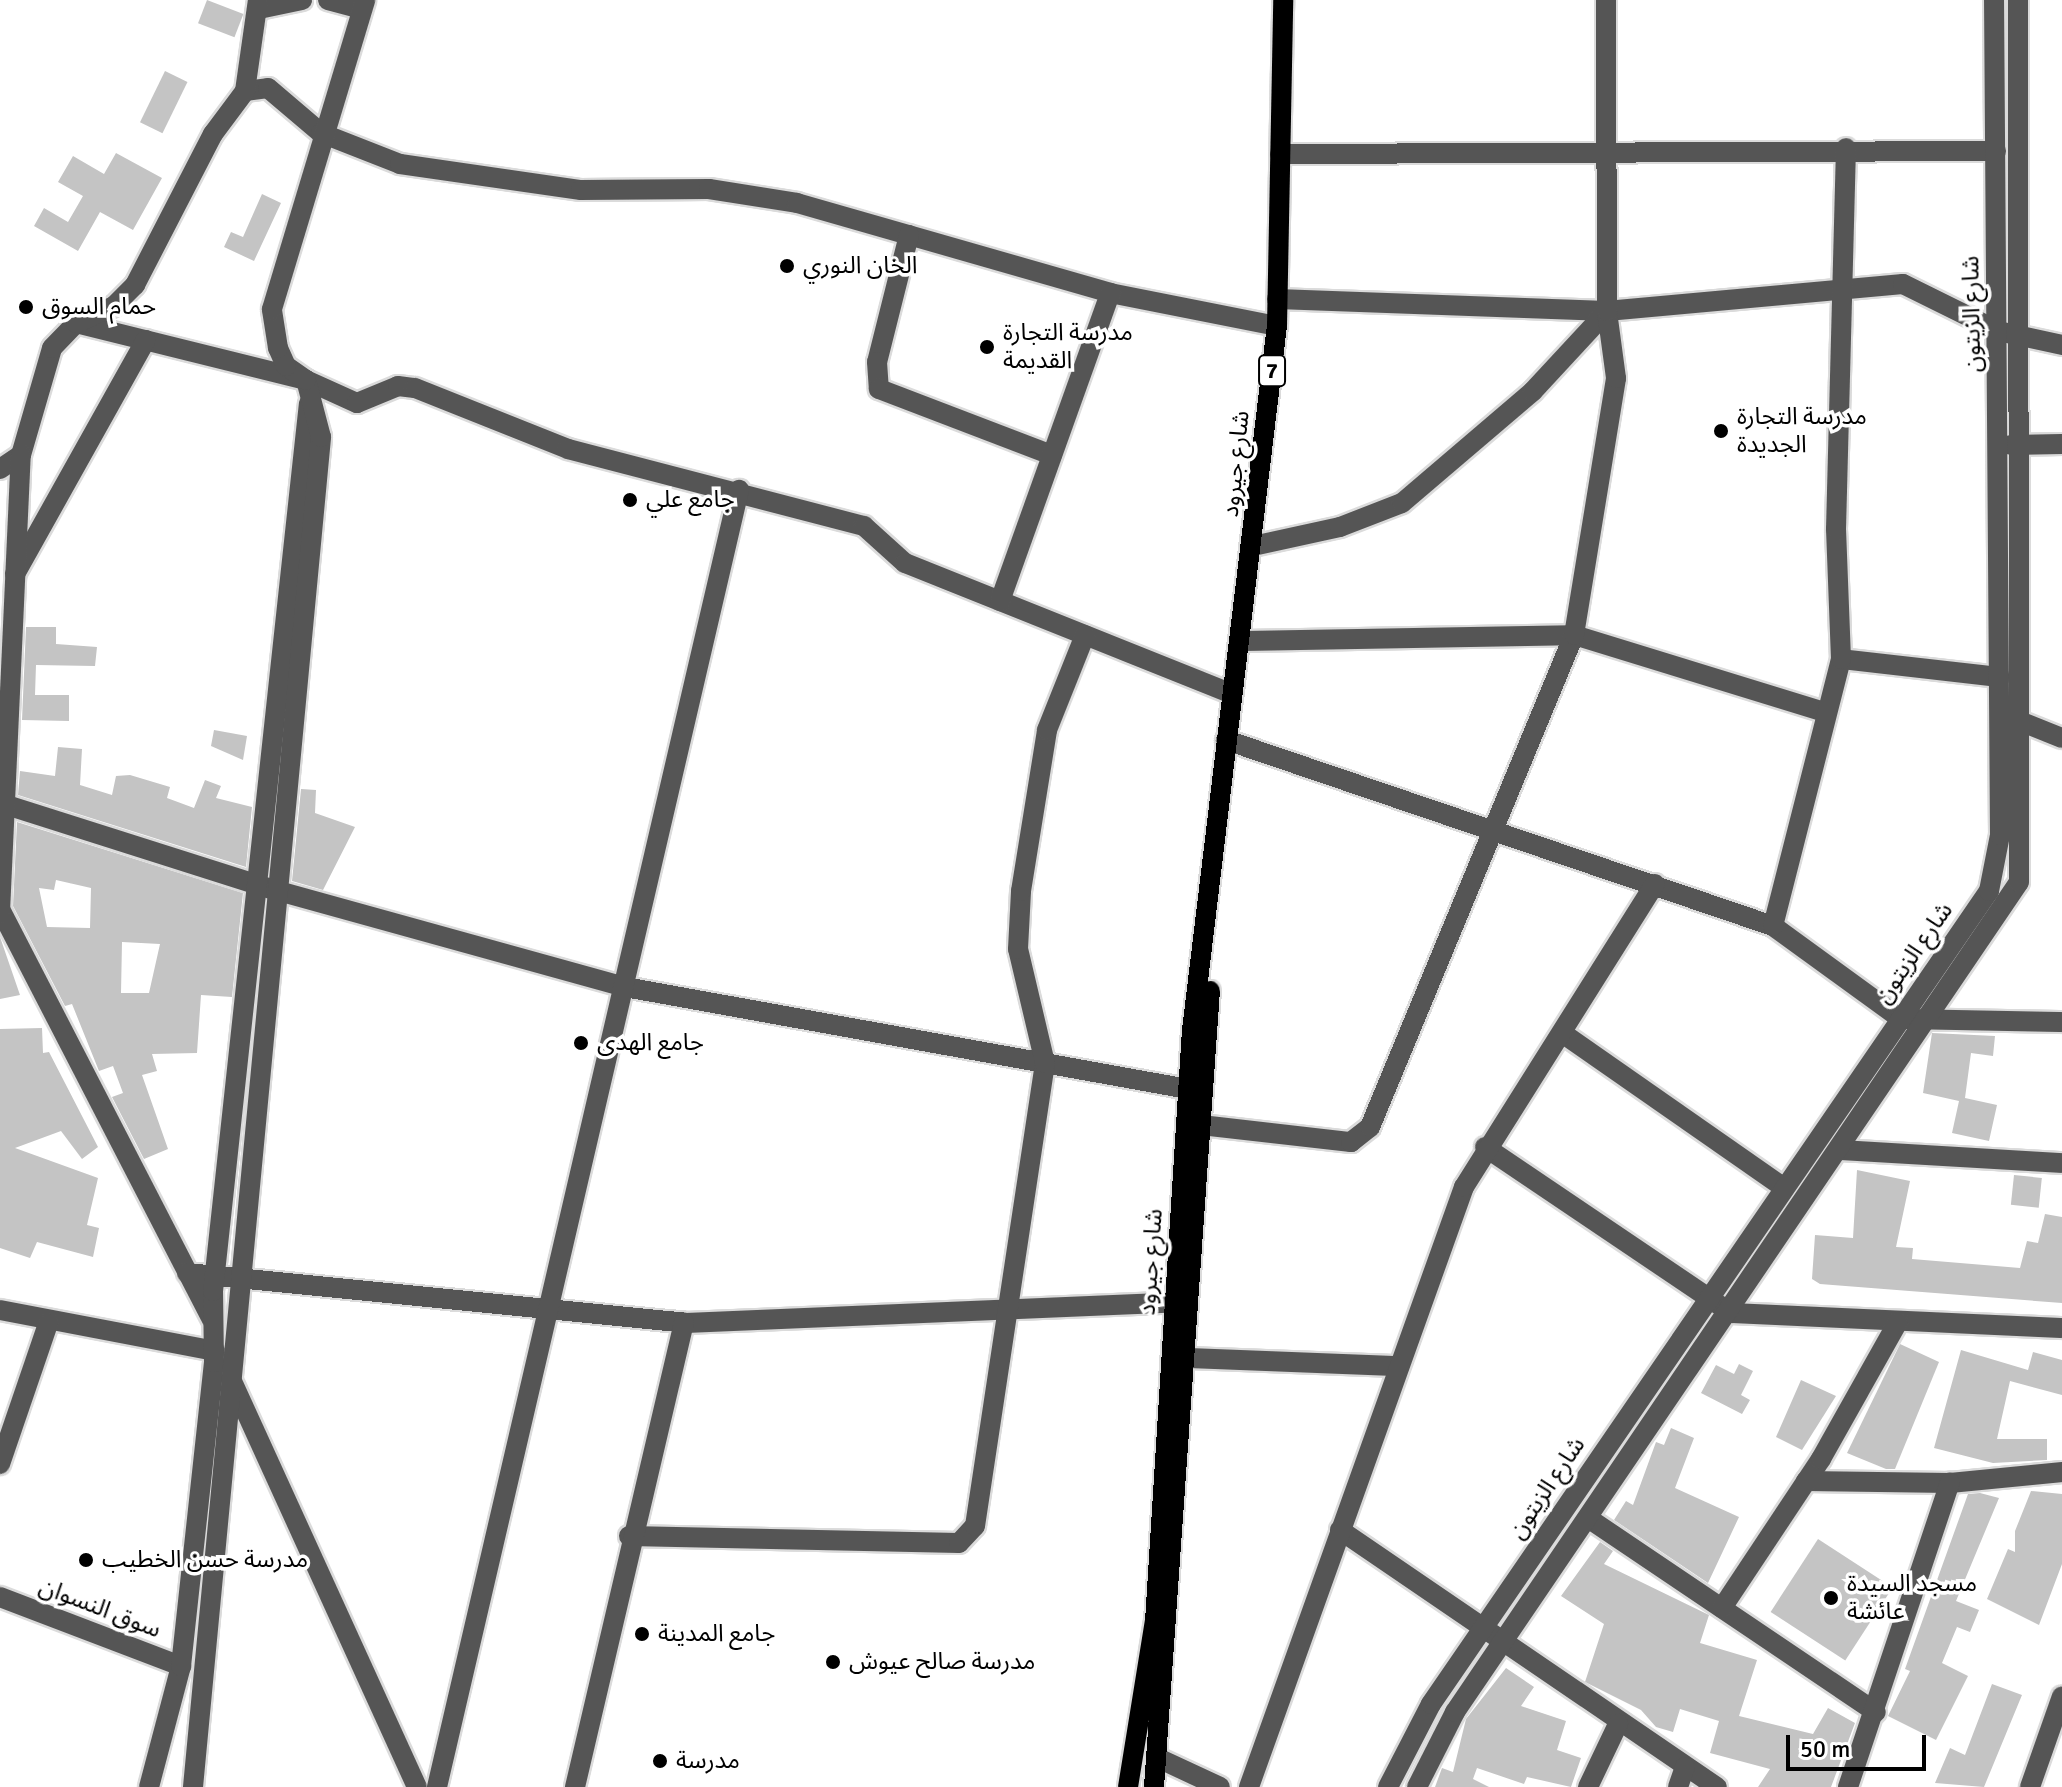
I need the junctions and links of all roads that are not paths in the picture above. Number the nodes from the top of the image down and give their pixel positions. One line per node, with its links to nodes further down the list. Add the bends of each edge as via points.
1 (302, 0): 7 (street)
2 (328, 0): 8 (street)
3 (1283, 0): 14 (main road, شارع جيرود / 7)
4 (1606, 0): 11 (street)
5 (1994, 0): 13 (street, شارع الزيتون)
6 (2018, 0): 23 (street, شارع الزيتون)
7 (260, 3): 9 (street)
8 (363, 4): 10 (street)
9 (245, 91): 10 (street, via 268,88); 20 (street, via 213,134 135,285 114,306)
10 (321, 133): 15 (street, via 400,164 581,190 709,189); 26 (street, via 272,309 286,366)
11 (1610, 148): 12 (street); 14 (street); 19 (street)
12 (1846, 148): 13 (street); 16 (street)
13 (1996, 151): 22 (street, شارع الزيتون)
14 (1280, 154): 18 (main road, شارع جيرود / 7)
15 (909, 235): 17 (street); 31 (street, via 877,362 879,389)
16 (1840, 290): 19 (street); 22 (street, via 1903,284); 40 (street)
17 (1110, 293): 21 (street); 31 (street)
18 (1277, 299): 19 (street); 21 (main road, شارع جيرود / 7)
19 (1607, 311): 34 (street, via 1533,391 1402,503 1340,527); 38 (street, via 1616,378)
20 (76, 323): 24 (street); 30 (street, via 52,348)
21 (1277, 326): 34 (main road, شارع جيرود / 7)
22 (1998, 331): 23 (street); 29 (street, شارع الزيتون)
23 (2021, 336): 25 (street); 28 (street, شارع الزيتون)
24 (146, 340): 26 (street); 35 (street)
25 (2062, 345)
26 (306, 380): 33 (street, via 357,403 398,386 415,388 568,449); 50 (street, via 309,403)
27 (2062, 444): 28 (street)
28 (2022, 445): 29 (street); 44 (street, شارع الزيتون)
29 (1999, 446): 41 (street, شارع الزيتون)
30 (21, 455): 32 (street); 35 (street)
31 (1052, 455): 36 (street)
32 (0, 469)
33 (739, 490): 36 (street, via 864,526 905,563); 53 (street)
34 (1253, 546): 39 (main road, شارع جيرود / 7)
35 (11, 581): 47 (street)
36 (1000, 601): 37 (street)
37 (1085, 635): 42 (street); 58 (street, via 1047,730 1021,891 1018,949)
38 (1574, 635): 39 (street); 43 (street); 48 (street)
39 (1240, 641): 42 (main road, شارع جيرود / 7)
40 (1841, 659): 41 (street); 43 (street)
41 (2000, 677): 54 (street, شارع الزيتون, via 1996,867 1989,891)
42 (1232, 694): 46 (main road, شارع جيرود / 7)
43 (1825, 712): 52 (street)
44 (2022, 722): 45 (street); 55 (street, شارع الزيتون, via 2019,882)
45 (2062, 738)
46 (1226, 740): 48 (street); 59 (main road, شارع جيرود); 60 (main road, شارع جيرود)
47 (2, 803): 50 (street); 51 (street)
48 (1494, 831): 49 (street); 60 (street, via 1361,1139)
49 (1655, 884): 52 (street); 57 (street)
50 (266, 886): 53 (street); 66 (street); 67 (street)
51 (0, 911): 65 (street)
52 (1773, 926): 54 (street)
53 (625, 987): 58 (street); 70 (street)
54 (1901, 1019): 55 (street); 64 (street, شارع الزيتون)
55 (1930, 1020): 56 (street); 62 (street, شارع الزيتون)
56 (2062, 1022)
57 (1565, 1035): 61 (street); 64 (street)
58 (1045, 1063): 59 (street); 72 (street)
59 (1188, 1089): 69 (main road, شارع جيرود)
60 (1201, 1125): 81 (main road, شارع جيرود)
61 (1485, 1147): 68 (street); 82 (street)
62 (1842, 1150): 63 (street); 73 (street, شارع الزيتون)
63 (2062, 1163)
64 (1783, 1187): 68 (street, شارع الزيتون)
65 (187, 1273): 66 (street); 74 (street)
66 (216, 1273): 67 (street); 74 (street)
67 (239, 1277): 70 (street); 76 (street)
68 (1706, 1301): 73 (street); 93 (street, شارع الزيتون)
69 (1175, 1302): 72 (street); 106 (main road, شارع جيرود, via 1155,1621)
70 (551, 1309): 77 (street); 104 (street)
71 (0, 1310): 78 (street)
72 (1006, 1311): 77 (street); 90 (street, via 975,1526 959,1543)
73 (1731, 1313): 75 (street); 88 (street, شارع الزيتون)
74 (213, 1322): 76 (street); 80 (street)
75 (1898, 1322): 79 (street); 86 (street)
76 (236, 1323): 83 (street)
77 (684, 1323): 90 (street)
78 (48, 1324): 80 (street); 84 (street)
79 (2062, 1328)
80 (215, 1351): 95 (street)
81 (1186, 1358): 82 (street); 99 (main road, شارع جيرود)
82 (1397, 1366): 89 (street)
83 (230, 1379): 102 (street); 103 (street)
84 (0, 1464)
85 (2062, 1472): 87 (street)
86 (1806, 1481): 87 (street); 92 (street)
87 (1950, 1483): 97 (street)
88 (1588, 1518): 92 (street); 94 (street, شارع الزيتون)
89 (1340, 1530): 93 (street); 109 (street)
90 (629, 1536): 105 (street)
91 (0, 1597): 95 (street, سوق النسوان)
92 (1722, 1608): 97 (street)
93 (1483, 1627): 94 (street); 110 (street, شارع الزيتون)
94 (1503, 1642): 98 (street); 111 (street, شارع الزيتون, via 1455,1712)
95 (181, 1666): 101 (street)
96 (2062, 1696): 116 (street)
97 (1876, 1712): 115 (street)
98 (1618, 1724): 100 (street); 112 (street)
99 (1160, 1759): 107 (main road, شارع جيرود); 108 (street)
100 (1685, 1767): 113 (street); 114 (street)
101 (149, 1787)
102 (193, 1787)
103 (417, 1787)
104 (437, 1787)
105 (575, 1787)
106 (1128, 1787)
107 (1154, 1787)
108 (1220, 1787)
109 (1249, 1787)
110 (1388, 1787)
111 (1417, 1787)
112 (1588, 1787)
113 (1678, 1787)
114 (1717, 1787)
115 (1848, 1787)
116 (2030, 1787)

